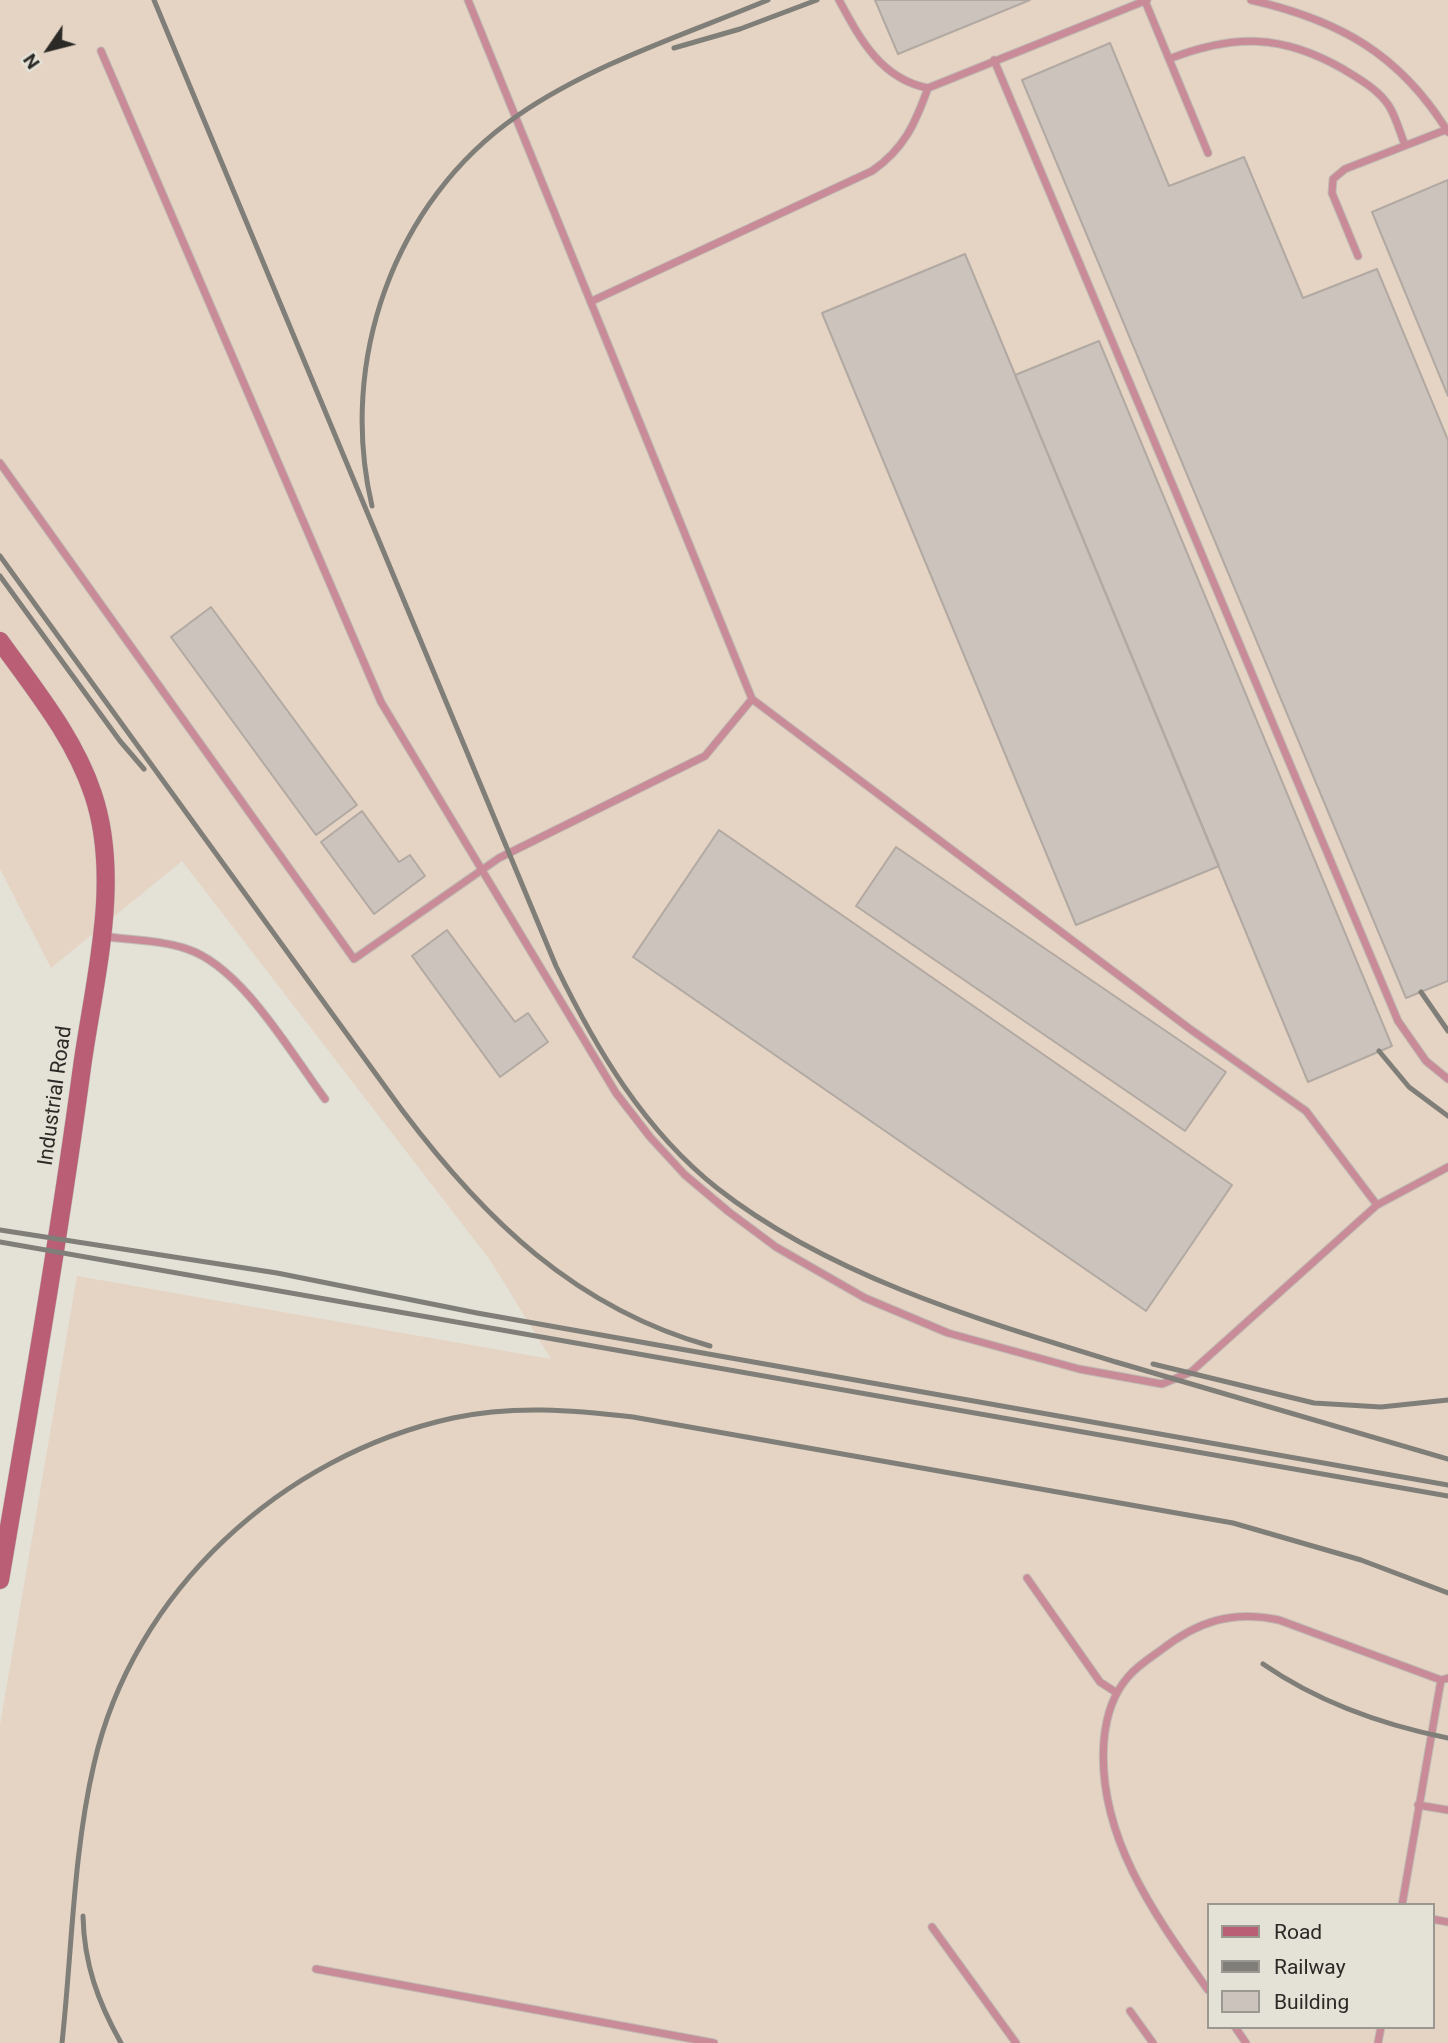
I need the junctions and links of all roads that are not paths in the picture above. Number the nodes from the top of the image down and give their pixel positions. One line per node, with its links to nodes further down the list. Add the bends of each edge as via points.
1 (468, 0): 13 (lane)
2 (839, 0): 8 (lane, via 877,60 902,80)
3 (1146, 0): 6 (lane); 7 (lane)
4 (1251, 0): 9 (lane, via 1302,15 1363,42 1414,84)
5 (101, 51): 17 (lane, via 381,702)
6 (1169, 59): 10 (lane, via 1237,41 1270,42 1309,52 1378,92); 11 (lane)
7 (994, 60): 8 (lane); 19 (lane, via 1398,1021 1426,1061)
8 (928, 88): 13 (lane, via 909,137 872,171)
9 (1448, 131): 10 (lane)
10 (1405, 145): 12 (lane, via 1345,169 1334,179 1332,193)
11 (1208, 153)
12 (1358, 256)
13 (592, 301): 16 (lane)
14 (0, 463): 17 (lane, via 354,959)
15 (0, 642): 18 (street, Industrial Road, via 72,742 94,796 106,855)
16 (752, 699): 17 (lane, via 705,756); 22 (lane, via 1306,1111)
17 (482, 868): 22 (lane, via 616,1093 685,1175 776,1247 865,1298 948,1334 1079,1368 1169,1383 1191,1372)
18 (100, 936): 20 (lane, via 186,948 213,960 240,985); 24 (street, Industrial Road, via 57,1252)
19 (1448, 1079)
20 (325, 1099)
21 (1448, 1167): 22 (lane)
22 (1377, 1205)
23 (1027, 1578): 26 (lane, via 1100,1682)
24 (0, 1580)
25 (1445, 1679): 26 (lane, via 1279,1620 1231,1616 1209,1621 1175,1639 1142,1664); 27 (lane)
26 (1117, 1693): 32 (lane, via 1105,1730 1103,1758 1109,1807 1145,1896)
27 (1418, 1805): 28 (lane); 29 (lane)
28 (1448, 1810)
29 (1402, 1903)
30 (932, 1927): 35 (lane)
31 (316, 1969): 34 (lane)
32 (1206, 1987)
33 (1130, 2011): 36 (lane)
34 (714, 2043)
35 (1016, 2043)
36 (1153, 2043)

